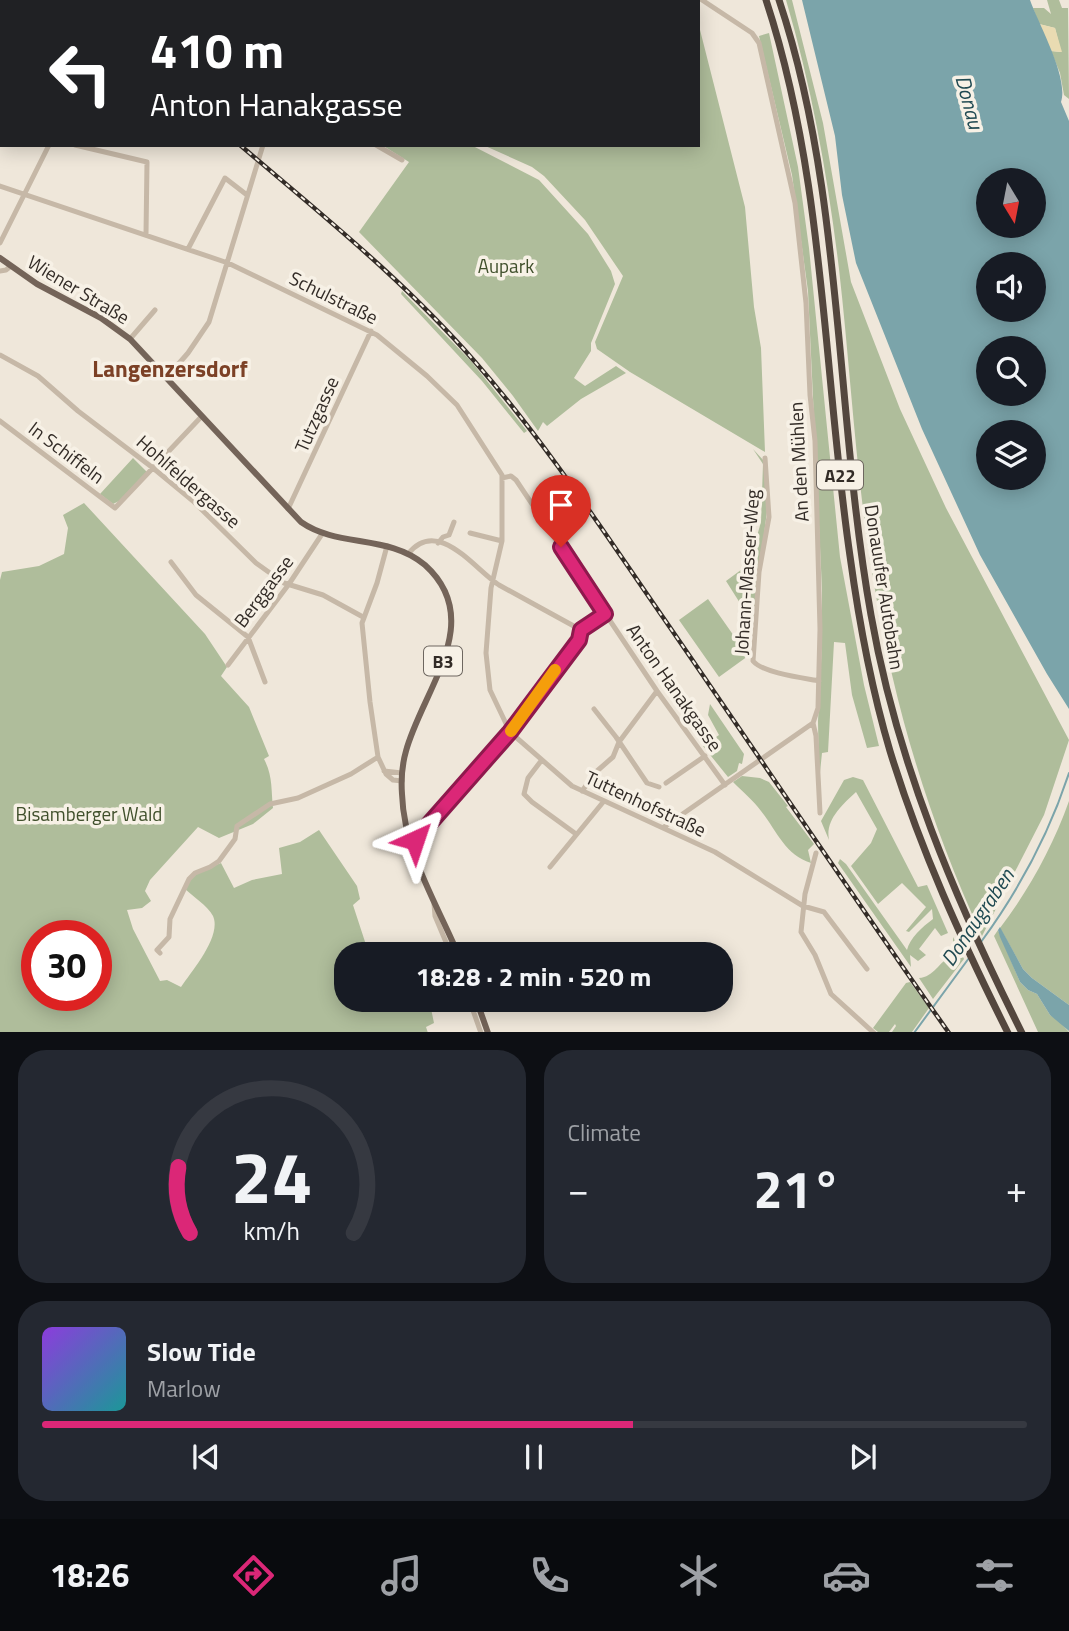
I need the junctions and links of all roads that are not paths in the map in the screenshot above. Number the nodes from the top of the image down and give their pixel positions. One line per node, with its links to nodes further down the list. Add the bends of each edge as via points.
1 (702, 0): 45 (street, An den Mühlen, via 756,38 790,175 803,265 815,441)
2 (766, 0): 78 (highway, Donauufer Autobahn / A22, via 796,112 812,214 849,555 872,681 913,820 962,938)
3 (779, 0): 79 (highway, Donauufer Autobahn / A22, via 807,107 825,211 861,551 884,678 938,852)
4 (48, 147): 10 (street)
5 (83, 147): 12 (street, via 147,162)
6 (262, 147): 11 (street)
7 (379, 147): 8 (street)
8 (402, 160)
9 (0, 186): 10 (street, Schulstraße)
10 (24, 194): 12 (street, Schulstraße); 13 (street)
11 (247, 195): 14 (street, via 225,178); 16 (street)
12 (146, 234): 14 (street, Schulstraße)
13 (0, 243)
14 (188, 249): 16 (street, Schulstraße)
15 (0, 258): 17 (main road, Wiener Straße / B3)
16 (228, 262): 20 (street, Schulstraße); 23 (street, via 206,328)
17 (11, 266): 18 (street, Wiener Straße); 21 (main road, Wiener Straße / B3)
18 (0, 271)
19 (155, 310): 21 (street)
20 (371, 331): 28 (street, Schulstraße, via 457,405); 29 (street, Tutzgasse)
21 (130, 339): 23 (main road, B3)
22 (0, 355): 27 (street, Hohlfeldergasse, via 38,376)
23 (167, 377): 24 (main road, B3)
24 (202, 416): 27 (street); 29 (main road, B3)
25 (0, 421): 27 (street, In Schiffeln, via 115,508)
26 (765, 458): 45 (street, Johann-Masser-Weg, via 769,517 759,572 753,661 759,667)
27 (153, 468): 39 (street, Hohlfeldergasse, via 194,501 256,563)
28 (502, 478): 33 (street, Schulstraße); 40 (street, Anton Hanakgasse, via 516,480)
29 (288, 509): 32 (main road, B3)
30 (454, 522): 34 (street, via 449,535)
31 (470, 533): 33 (street)
32 (322, 534): 35 (main road, B3); 39 (street, Berggasse)
33 (502, 541): 38 (street, Schulstraße)
34 (438, 543): 36 (street, via 418,543); 38 (street, via 461,552)
35 (387, 546): 36 (main road, B3); 41 (street)
36 (408, 554): 56 (main road, B3, via 427,568 443,589 452,629 410,739)
37 (171, 562): 43 (street, via 196,595)
38 (493, 580): 42 (street); 50 (street, Tuttenhofstraße, via 486,633 488,679)
39 (289, 584): 41 (street, Hohlfeldergasse, via 323,595); 43 (street, Berggasse)
40 (605, 614): 42 (street); 47 (street, Anton Hanakgasse)
41 (363, 617): 53 (street)
42 (581, 630): 50 (street, via 579,640)
43 (248, 637): 44 (street, Berggasse); 46 (street)
44 (228, 665)
45 (819, 681): 49 (street, An den Mühlen)
46 (265, 682)
47 (657, 691): 51 (street); 52 (street, Anton Hanakgasse)
48 (594, 709): 51 (street)
49 (813, 723): 58 (street); 61 (street, An den Mühlen)
50 (510, 732): 54 (street, Tuttenhofstraße); 64 (street)
51 (619, 742): 52 (street, via 647,783 662,785); 59 (street, via 613,757)
52 (705, 756): 58 (street, Anton Hanakgasse)
53 (378, 757): 55 (street); 71 (street, via 298,798 270,804 237,826 236,839 219,861 189,879)
54 (541, 761): 59 (street, Tuttenhofstraße); 63 (street, via 528,778 524,794)
55 (384, 771): 56 (street); 57 (street, via 391,779)
56 (402, 773): 57 (main road, B3)
57 (402, 781): 64 (main road, B3)
58 (724, 785): 62 (street)
59 (582, 791): 60 (street, Tuttenhofstraße)
60 (604, 801): 62 (street, Tuttenhofstraße); 63 (street)
61 (820, 813)
62 (664, 827): 68 (street, Tuttenhofstraße)
63 (576, 834): 66 (street)
64 (410, 844): 67 (main road, B3)
65 (816, 853): 68 (street)
66 (550, 867)
67 (435, 901): 69 (street, via 435,916); 70 (main road, B3)
68 (803, 906): 72 (street, Tuttenhofstraße, via 824,912); 77 (street, via 801,932 826,985)
69 (446, 942)
70 (453, 942)
71 (160, 953)
72 (867, 969)
73 (474, 1012): 75 (street)
74 (481, 1012): 76 (main road)
75 (481, 1032)
76 (488, 1032)
77 (874, 1032)
78 (1008, 1032)
79 (1022, 1032)

